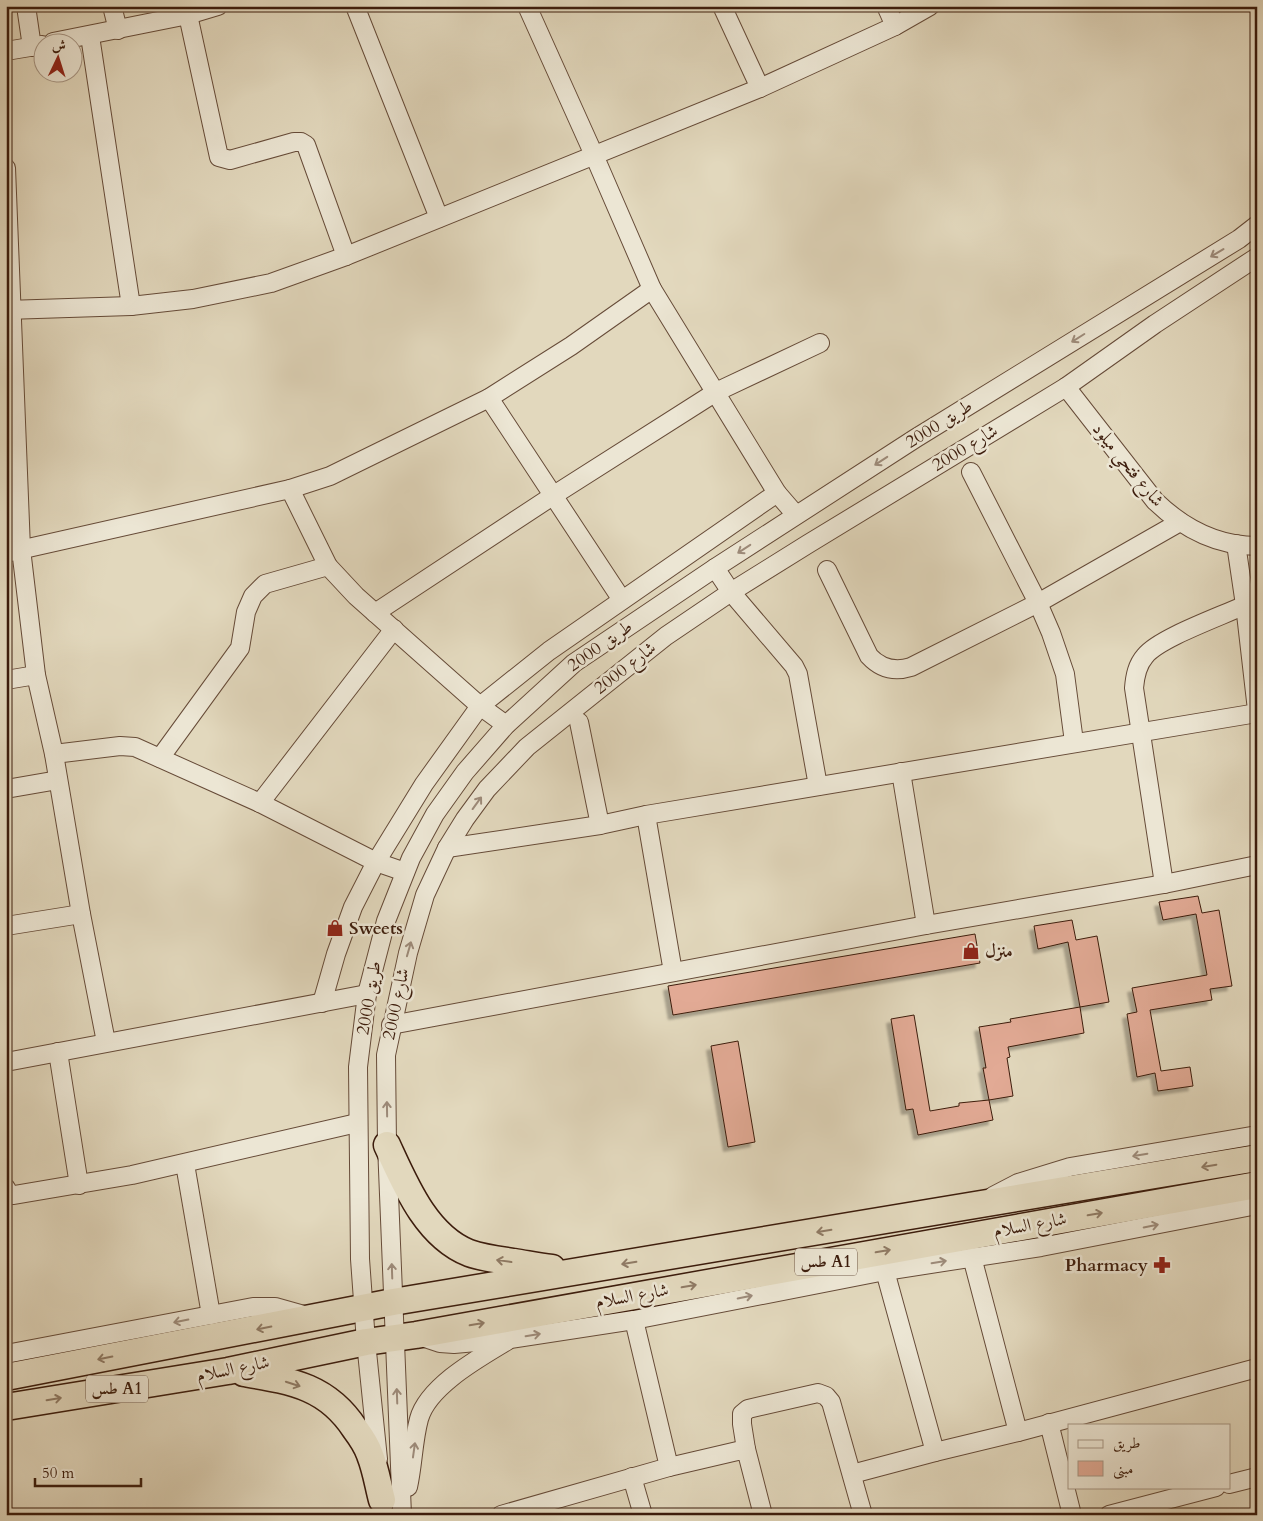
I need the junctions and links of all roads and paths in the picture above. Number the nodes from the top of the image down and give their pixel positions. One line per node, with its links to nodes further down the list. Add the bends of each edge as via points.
1 (26, 6): 12 (street)
2 (112, 6): 11 (street)
3 (218, 6): 9 (street)
4 (355, 6): 20 (street)
5 (527, 6): 18 (street)
6 (722, 6): 17 (street)
7 (886, 6): 10 (street)
8 (930, 6): 10 (street)
9 (188, 15): 11 (street); 23 (street, via 219,157 230,160 294,142 306,146)
10 (895, 26): 17 (street)
11 (118, 30): 13 (street)
12 (33, 32)
13 (90, 36): 14 (street); 27 (street)
14 (82, 37)
15 (32, 47): 16 (street)
16 (6, 51)
17 (760, 88): 18 (street)
18 (594, 154): 20 (street); 25 (street)
19 (6, 168): 22 (street)
20 (439, 218): 23 (street)
21 (1257, 225): 26 (street, طريق 2000, one-way to 26)
22 (8, 231): 28 (street)
23 (346, 256): 27 (street, via 271,283 193,299)
24 (1257, 257): 29 (street, شارع 2000)
25 (652, 288): 32 (street); 33 (street, via 571,346)
26 (1138, 301): 29 (street); 38 (street, طريق 2000, one-way to 38)
27 (131, 306): 28 (street)
28 (10, 310): 42 (street)
29 (1155, 324): 31 (street, شارع 2000)
30 (820, 343): 32 (street)
31 (1066, 387): 39 (street, شارع فتحي ميلود, via 1155,501); 46 (street, شارع 2000)
32 (716, 392): 36 (street); 37 (street)
33 (489, 398): 35 (street, via 330,476); 37 (street)
34 (971, 472): 48 (street)
35 (290, 489): 42 (street); 43 (street)
36 (777, 493): 38 (street); 47 (street)
37 (554, 495): 47 (street); 50 (street)
38 (796, 515): 44 (street, طريق 2000, one-way to 44)
39 (1180, 522): 40 (street, شارع فتحي ميلود, via 1207,536); 48 (street)
40 (1236, 544): 41 (street, شارع فتحي ميلود); 49 (street)
41 (1257, 546)
42 (14, 551): 52 (street)
43 (328, 566): 50 (street); 61 (street, via 265,584 253,596 246,612 240,648)
44 (715, 568): 46 (street); 57 (street, طريق 2000, via 574,663)
45 (827, 570): 48 (street, via 870,656 891,670 911,667)
46 (731, 592): 64 (street, via 798,674); 69 (street, شارع 2000, one-way to 46, via 487,789 527,747 666,636)
47 (622, 600): 54 (street, via 549,651)
48 (1038, 603): 59 (street, via 1065,674)
49 (1245, 605): 55 (street); 58 (street, via 1160,643 1146,654 1134,679)
50 (376, 613): 51 (street)
51 (394, 629): 54 (street); 66 (street)
52 (36, 675): 53 (street); 60 (street)
53 (6, 680)
54 (480, 706): 57 (street); 70 (street, via 424,784)
55 (1257, 712): 58 (street)
56 (579, 722): 68 (street)
57 (506, 725): 72 (street, طريق 2000, via 464,772 435,814)
58 (1141, 732): 59 (street); 73 (street)
59 (1074, 742): 62 (street)
60 (54, 754): 61 (street, via 120,746 135,747); 63 (street)
61 (160, 758): 66 (street)
62 (901, 772): 64 (street); 75 (street)
63 (58, 780): 65 (street); 74 (street)
64 (818, 786): 67 (street)
65 (6, 789)
66 (260, 803): 70 (street)
67 (646, 815): 68 (street); 77 (street)
68 (600, 825): 69 (street)
69 (447, 848): 80 (street, شارع 2000, one-way to 69, via 425,895)
70 (376, 862): 72 (street); 79 (street, via 353,907)
71 (1257, 865): 73 (street)
72 (405, 872): 78 (street, طريق 2000, via 386,921)
73 (1164, 884): 75 (street)
74 (80, 914): 76 (street); 81 (street)
75 (926, 925): 77 (street)
76 (6, 926)
77 (673, 972): 80 (street)
78 (367, 994): 79 (street); 84 (street, طريق 2000, via 358,1067)
79 (322, 1004): 81 (street)
80 (391, 1025): 86 (street, شارع 2000, one-way to 80, via 386,1055)
81 (106, 1042): 82 (street)
82 (58, 1052): 83 (street); 89 (street)
83 (6, 1062)
84 (357, 1124): 88 (street); 98 (street, طريق 2000)
85 (1257, 1135): 93 (street, one-way to 93, via 1070,1167 1018,1183)
86 (387, 1145): 95 (highway, one-way to 86, via 547,1268 468,1252 445,1237 419,1210); 97 (street, شارع 2000, one-way to 86)
87 (1257, 1158): 93 (highway, شارع السلام, one-way to 93)
88 (185, 1164): 89 (street); 99 (street)
89 (79, 1185): 91 (street, via 14,1195 9,1195)
90 (1257, 1185): 102 (highway, شارع السلام / طس A1, one-way to 90)
91 (6, 1188)
92 (1257, 1205): 94 (street, one-way to 92, via 1041,1247)
93 (975, 1206): 95 (highway, شارع السلام, one-way to 95)
94 (972, 1256): 96 (street, one-way to 94); 111 (street)
95 (588, 1269): 97 (highway, شارع السلام)
96 (885, 1270): 101 (street, one-way to 96); 113 (street)
97 (393, 1302): 98 (highway, شارع السلام); 102 (street, شارع 2000)
98 (364, 1308): 100 (highway, شارع السلام); 104 (street, طريق 2000)
99 (211, 1315): 100 (street, via 253,1307 275,1307); 105 (street, one-way to 105)
100 (314, 1318): 108 (highway, شارع السلام, one-way to 108)
101 (634, 1320): 103 (street, one-way to 101); 114 (street)
102 (405, 1336): 103 (street, via 454,1344); 104 (highway, شارع السلام / طس A1); 120 (street, شارع 2000, one-way to 102)
103 (510, 1339): 120 (street, one-way to 103, via 419,1417 427,1403 462,1368)
104 (366, 1342): 107 (highway, شارع السلام / طس A1); 120 (street, طريق 2000)
105 (6, 1354)
106 (1257, 1368): 110 (street)
107 (228, 1371): 109 (highway, شارع السلام / طس A1, one-way to 107); 120 (highway, one-way to 120, via 296,1384 331,1401 346,1415 370,1455)
108 (6, 1377)
109 (6, 1407)
110 (1049, 1423): 111 (street); 125 (street)
111 (1018, 1432): 113 (street)
112 (746, 1449): 114 (street); 115 (street, via 742,1414 748,1409 818,1393 831,1402); 123 (street)
113 (935, 1452): 115 (street)
114 (669, 1467): 116 (street)
115 (852, 1474): 124 (street)
116 (632, 1477): 121 (street); 122 (street)
117 (1257, 1477): 118 (street)
118 (1230, 1484)
119 (1212, 1488): 126 (street)
120 (392, 1511)
121 (502, 1515)
122 (643, 1515)
123 (763, 1515)
124 (863, 1515)
125 (1072, 1515)
126 (1109, 1515)

